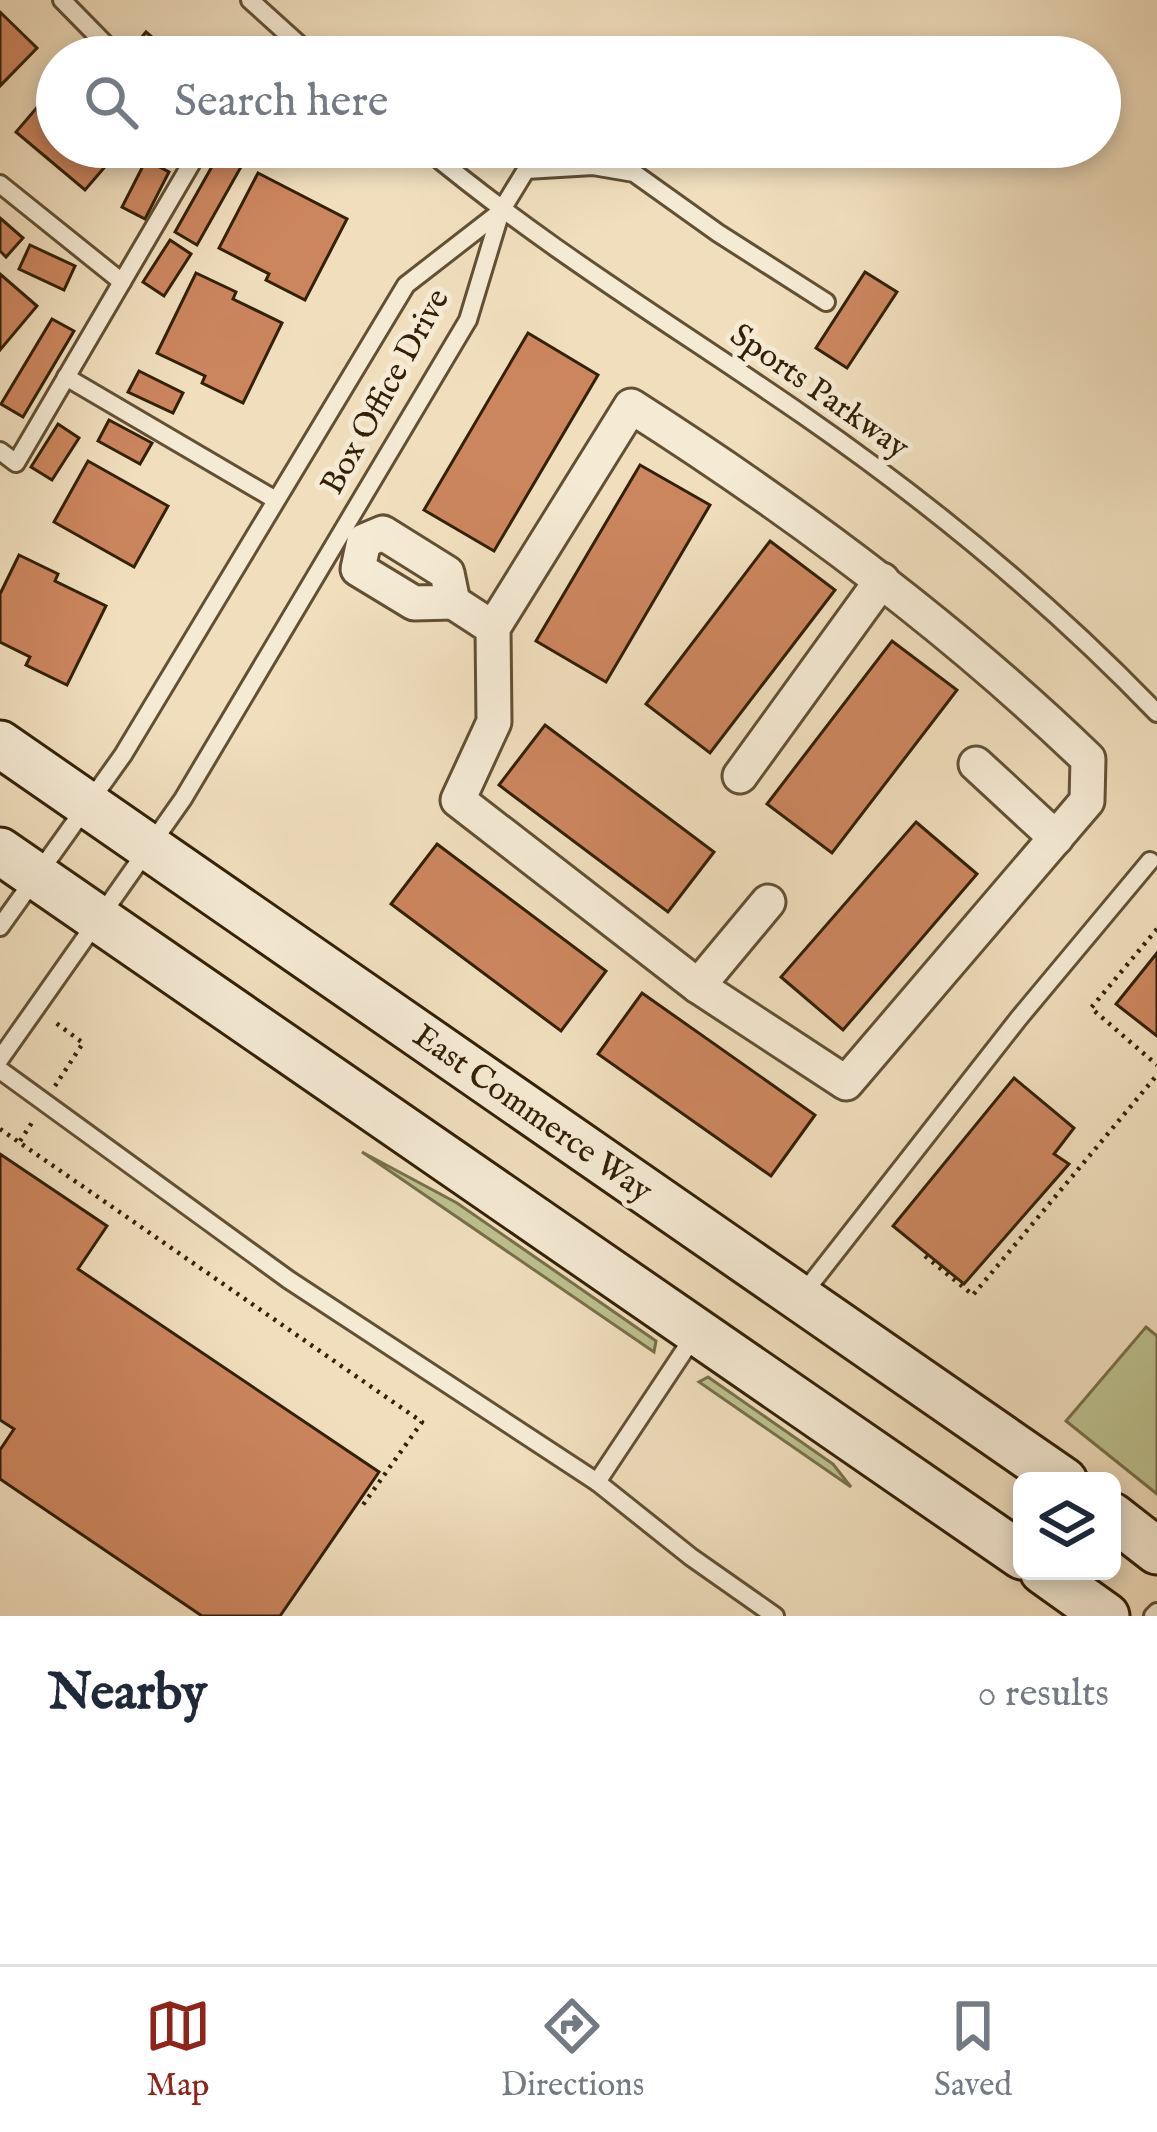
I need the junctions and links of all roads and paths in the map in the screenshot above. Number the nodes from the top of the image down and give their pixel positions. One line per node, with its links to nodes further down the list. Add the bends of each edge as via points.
1 (62, 0): 3 (lane)
2 (250, 0): 4 (lane)
3 (97, 36)
4 (290, 36)
5 (189, 168): 11 (lane)
6 (449, 168): 10 (lane, Sports Parkway)
7 (560, 168): 10 (lane, via 526,170)
8 (605, 168): 12 (lane, via 634,173)
9 (0, 184): 11 (lane)
10 (501, 211): 15 (lane, Box Office Drive, via 406,285); 16 (lane, Box Office Drive, via 469,320); 19 (lane, Sports Parkway, via 944,518)
11 (122, 282): 13 (lane)
12 (826, 302)
13 (66, 377): 14 (lane, via 16,463); 15 (lane)
14 (0, 451)
15 (274, 499): 23 (lane, Box Office Drive)
16 (354, 535): 18 (street, via 358,568 414,603 453,602); 25 (lane, Box Office Drive)
17 (882, 580): 18 (street, via 760,488 631,406); 22 (street); 24 (street, via 1088,758 1087,801)
18 (493, 628): 32 (street, via 494,722 458,800)
19 (1157, 713)
20 (0, 745): 23 (main road, East Commerce Way)
21 (976, 764): 24 (street)
22 (740, 776)
23 (87, 805): 25 (main road, East Commerce Way); 27 (lane, Box Office Drive)
24 (1056, 838): 32 (street, via 846,1083)
25 (148, 847): 29 (lane, Box Office Drive); 42 (main road, East Commerce Way)
26 (1150, 861): 42 (lane)
27 (18, 864): 29 (main road); 30 (lane, Box Office Drive)
28 (768, 902): 32 (street)
29 (98, 918): 34 (lane, Box Office Drive); 43 (main road)
30 (0, 927)
31 (1157, 929): 35 (path, via 1091,1008)
32 (698, 986)
33 (61, 1007): 38 (path, via 52,1020 82,1043)
34 (0, 1059)
35 (1157, 1065)
36 (0, 1070): 38 (lane)
37 (1157, 1075): 41 (path, via 973,1295)
38 (45, 1102): 40 (path); 45 (lane, via 289,1280)
39 (0, 1129): 40 (path)
40 (19, 1142): 46 (path, via 422,1422)
41 (925, 1256)
42 (799, 1299): 44 (main road, East Commerce Way)
43 (697, 1331): 45 (lane); 48 (main road)
44 (1051, 1472)
45 (597, 1481): 51 (lane)
46 (360, 1509)
47 (1121, 1523): 49 (main road)
48 (1013, 1550)
49 (1157, 1551)
50 (1056, 1580): 52 (main road)
51 (775, 1616)
52 (1106, 1616)

